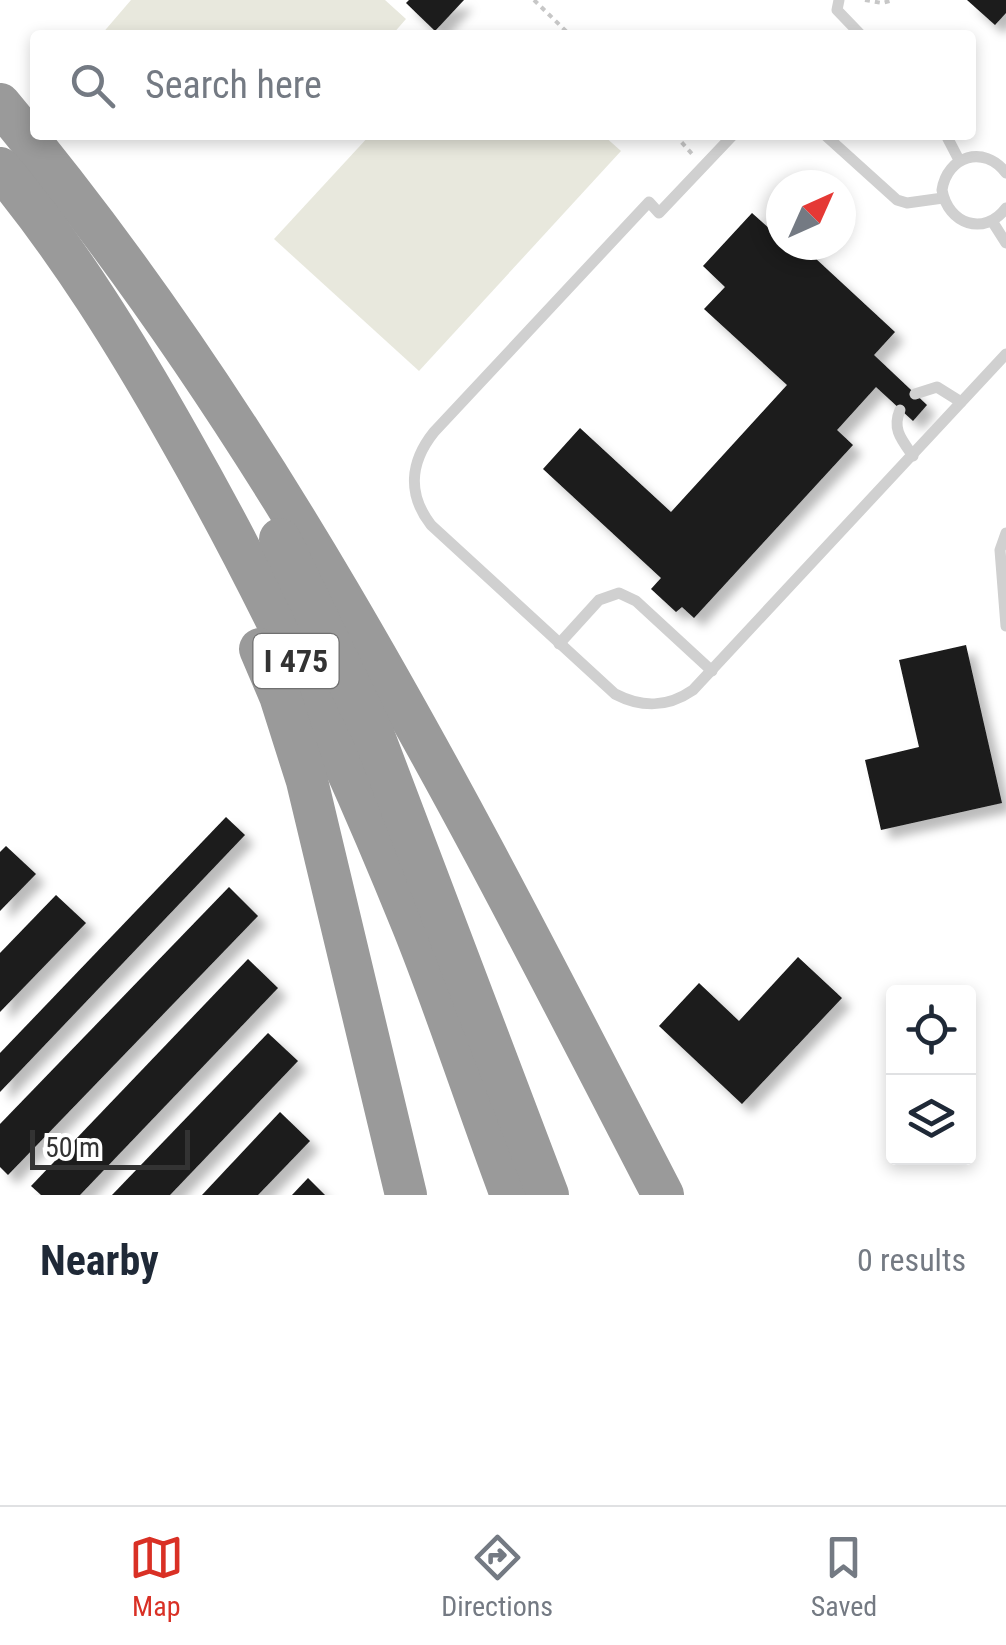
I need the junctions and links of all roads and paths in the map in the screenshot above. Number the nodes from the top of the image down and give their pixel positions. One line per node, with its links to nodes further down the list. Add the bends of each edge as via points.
1 (534, 0): 5 (path)
2 (839, 0): 6 (lane, via 837,10)
3 (866, 0): 4 (path)
4 (894, 0)
5 (565, 30)
6 (856, 30)
7 (0, 104): 13 (highway, I 475)
8 (680, 140): 14 (path)
9 (728, 140): 14 (lane)
10 (830, 140): 18 (lane, via 896,200)
11 (949, 140): 12 (lane)
12 (959, 160): 16 (lane, via 992,159); 18 (lane, via 944,178)
13 (48, 162): 33 (highway, I 475, via 147,310 275,528 374,736); 34 (highway, via 124,259 241,432 368,636)
14 (703, 166): 29 (lane, via 660,212 649,202 434,432 414,466 422,514)
15 (0, 168): 32 (highway, I 475, via 87,286 242,548 413,927)
16 (1006, 173)
17 (0, 188): 31 (highway, via 158,434 280,696 308,782)
18 (944, 198): 20 (lane, via 959,220)
19 (1006, 208): 20 (lane)
20 (992, 221): 21 (lane)
21 (1006, 242)
22 (1006, 354): 24 (lane)
23 (915, 394): 24 (lane, via 937,387)
24 (962, 402): 26 (lane)
25 (900, 410): 26 (lane, via 898,434)
26 (912, 456): 30 (lane)
27 (1006, 533): 28 (lane, via 1000,550)
28 (1006, 626)
29 (559, 644): 30 (lane, via 615,694 643,705 682,698); 30 (lane, via 599,600 618,593 636,600)
30 (712, 671)
31 (406, 1195)
32 (511, 1195)
33 (548, 1195)
34 (663, 1195)

